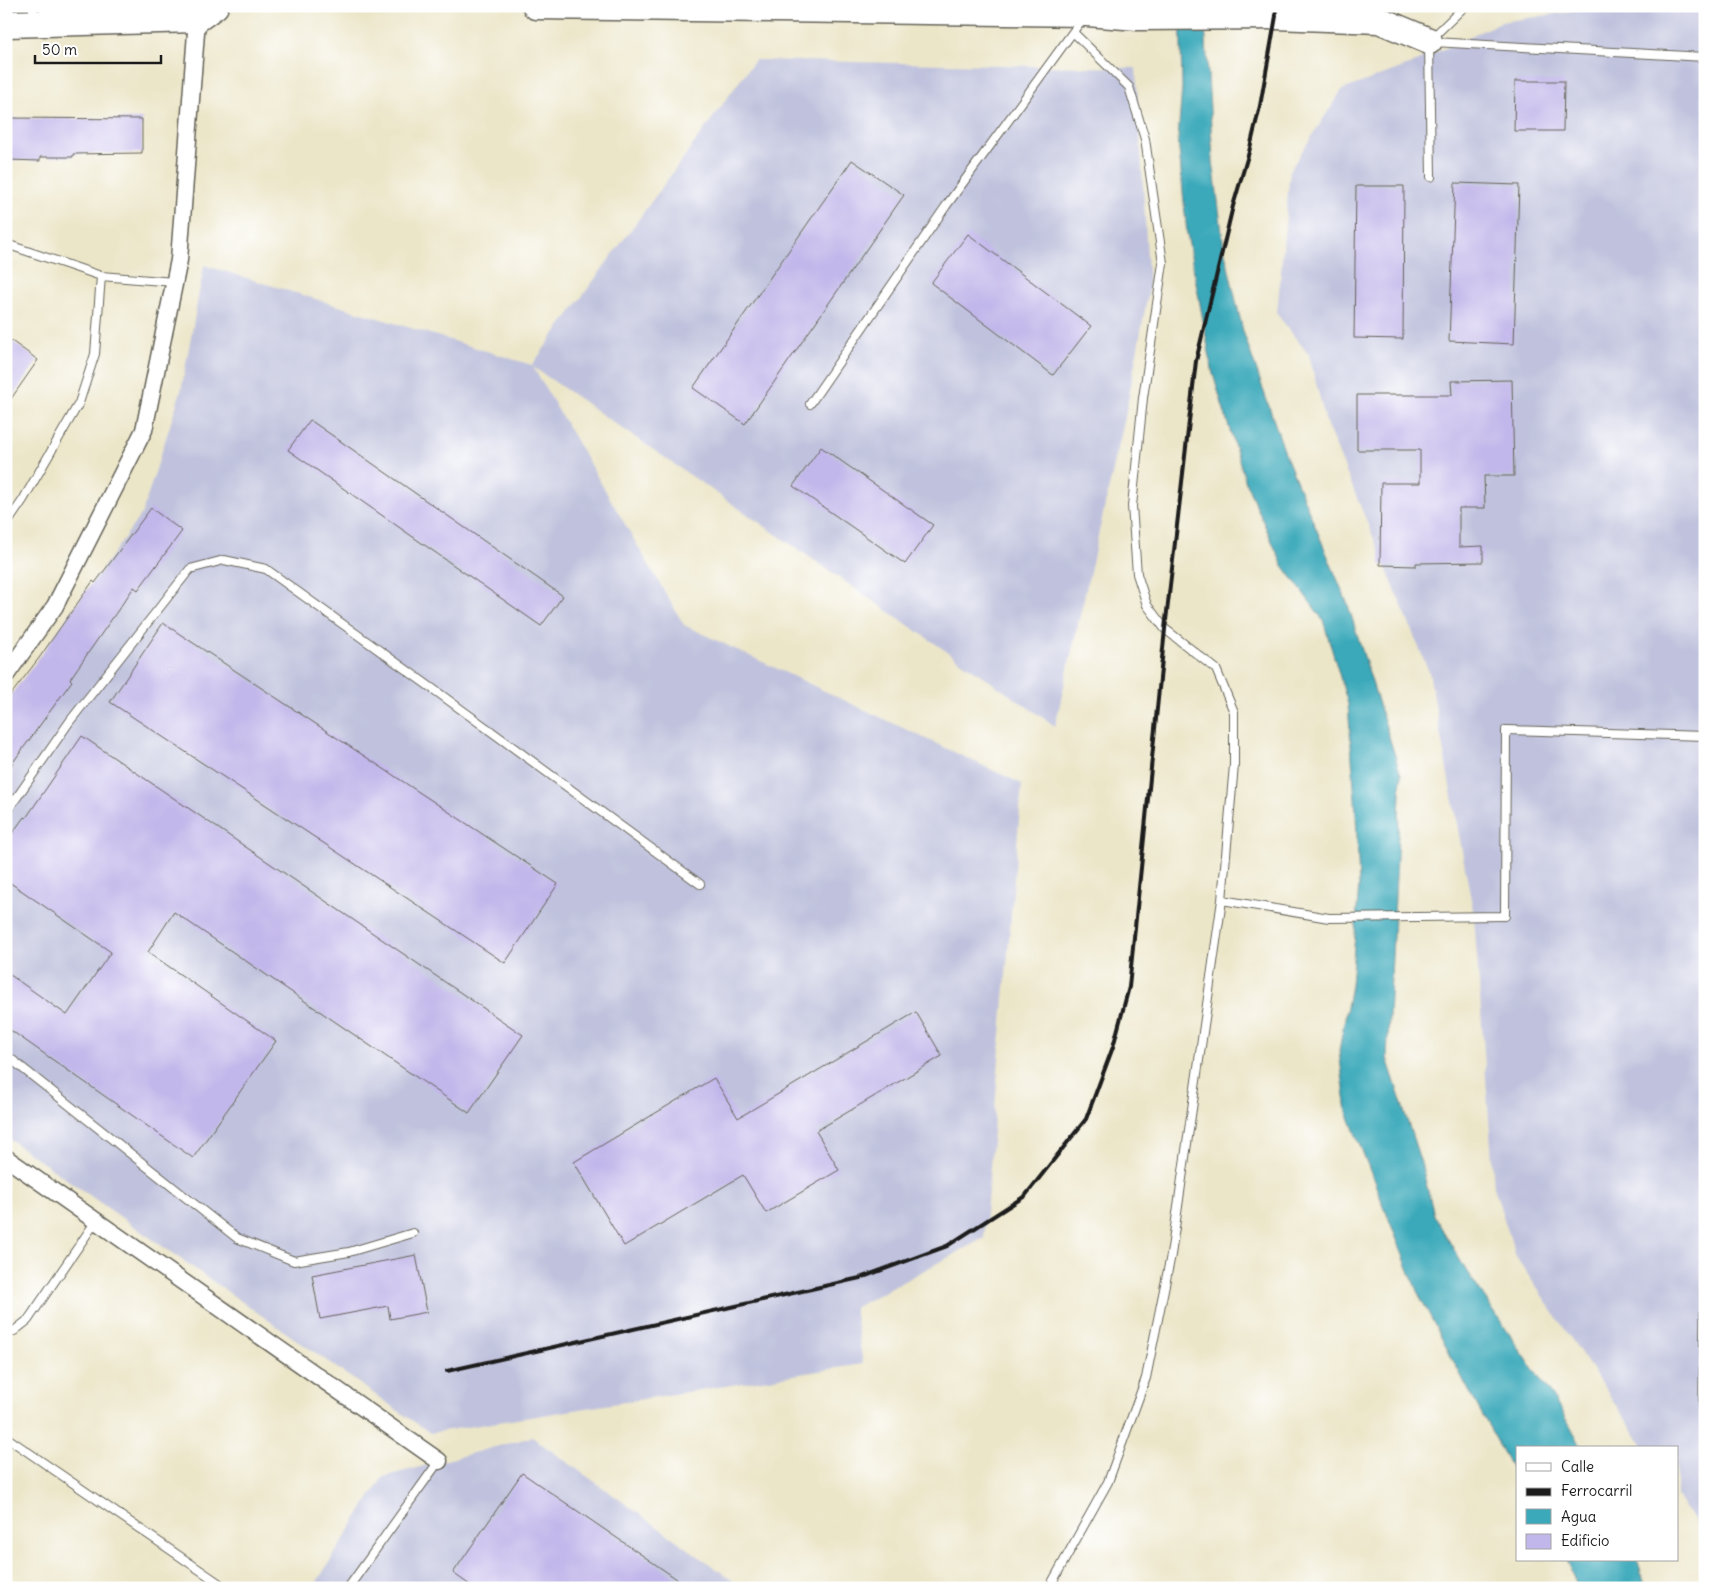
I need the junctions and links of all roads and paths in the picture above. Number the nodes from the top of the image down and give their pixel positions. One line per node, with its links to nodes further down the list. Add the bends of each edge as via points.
1 (536, 6): 3 (main road)
2 (1465, 6): 10 (lane)
3 (729, 7): 4 (main road)
4 (816, 8): 5 (main road)
5 (975, 9): 8 (main road)
6 (206, 13): 7 (main road); 15 (street)
7 (33, 15): 9 (main road)
8 (1082, 17): 10 (main road, via 1255,16 1379,20); 16 (lane, via 946,206); 22 (lane, via 1129,87 1145,139 1163,263 1143,398 1132,506 1137,574 1147,605 1165,629 1216,669 1234,712 1234,765)
9 (6, 24)
10 (1428, 42): 11 (lane); 12 (lane)
11 (1705, 57)
12 (1431, 177)
13 (6, 244): 14 (lane)
14 (101, 276): 15 (lane); 17 (lane, via 95,354 79,403)
15 (174, 282): 18 (street, via 144,430 55,606)
16 (810, 404)
17 (6, 525)
18 (6, 675)
19 (1705, 736): 22 (lane, via 1506,730 1505,916 1329,918)
20 (6, 813): 21 (lane, via 70,721 190,569 224,560 266,569)
21 (700, 884)
22 (1222, 900): 34 (lane, via 1171,1255 1146,1378 1108,1482)
23 (6, 1055): 26 (lane, via 237,1238 294,1261 348,1252)
24 (6, 1158): 25 (street)
25 (96, 1221): 28 (lane, via 28,1320); 31 (street)
26 (412, 1233)
27 (1705, 1278): 29 (lane)
28 (6, 1334)
29 (1705, 1418)
30 (6, 1437): 32 (lane)
31 (438, 1461): 33 (lane)
32 (226, 1588)
33 (348, 1588)
34 (1049, 1588)

